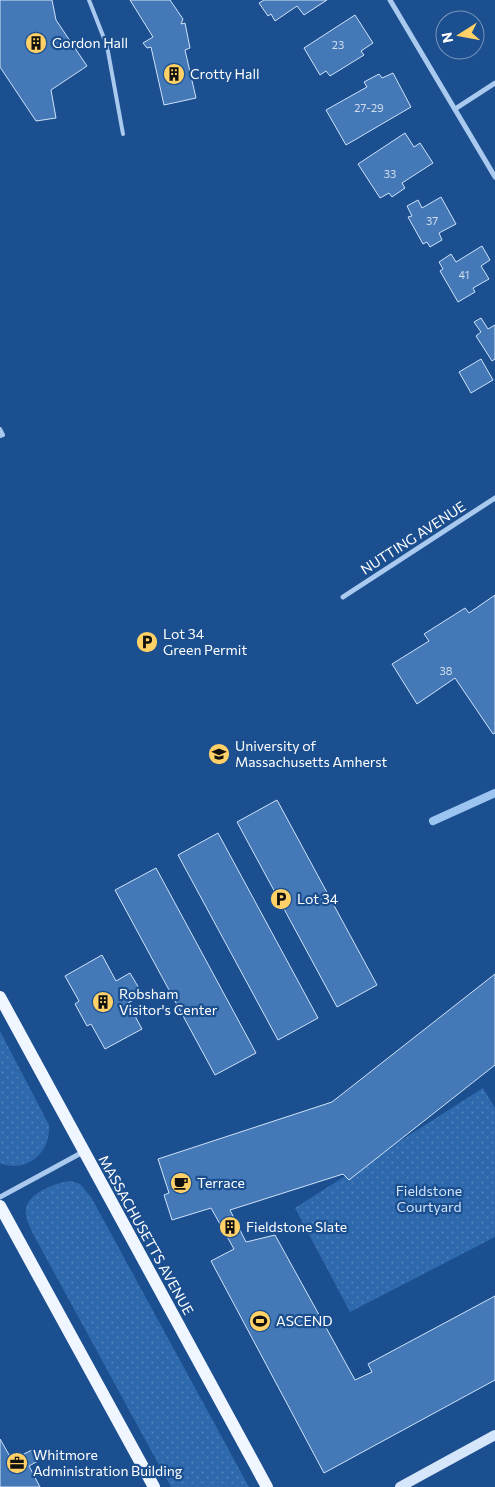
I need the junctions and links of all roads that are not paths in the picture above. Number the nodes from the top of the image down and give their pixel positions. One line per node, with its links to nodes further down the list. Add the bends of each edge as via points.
1 (89, 0): 5 (lane, via 107,46)
2 (390, 0): 4 (street)
3 (495, 83): 4 (street)
4 (455, 109): 6 (street)
5 (123, 134)
6 (495, 177)
7 (0, 429): 8 (lane, via 3,435)
8 (0, 436)
9 (495, 498): 10 (street, NUTTING AVENUE)
10 (343, 598)
11 (0, 997): 12 (main road, MASSACHUSETTS AVENUE)
12 (84, 1152): 13 (street); 17 (main road, MASSACHUSETTS AVENUE)
13 (0, 1197)
14 (0, 1206): 16 (main road)
15 (495, 1435): 18 (street)
16 (154, 1487)
17 (266, 1487)
18 (400, 1487)

